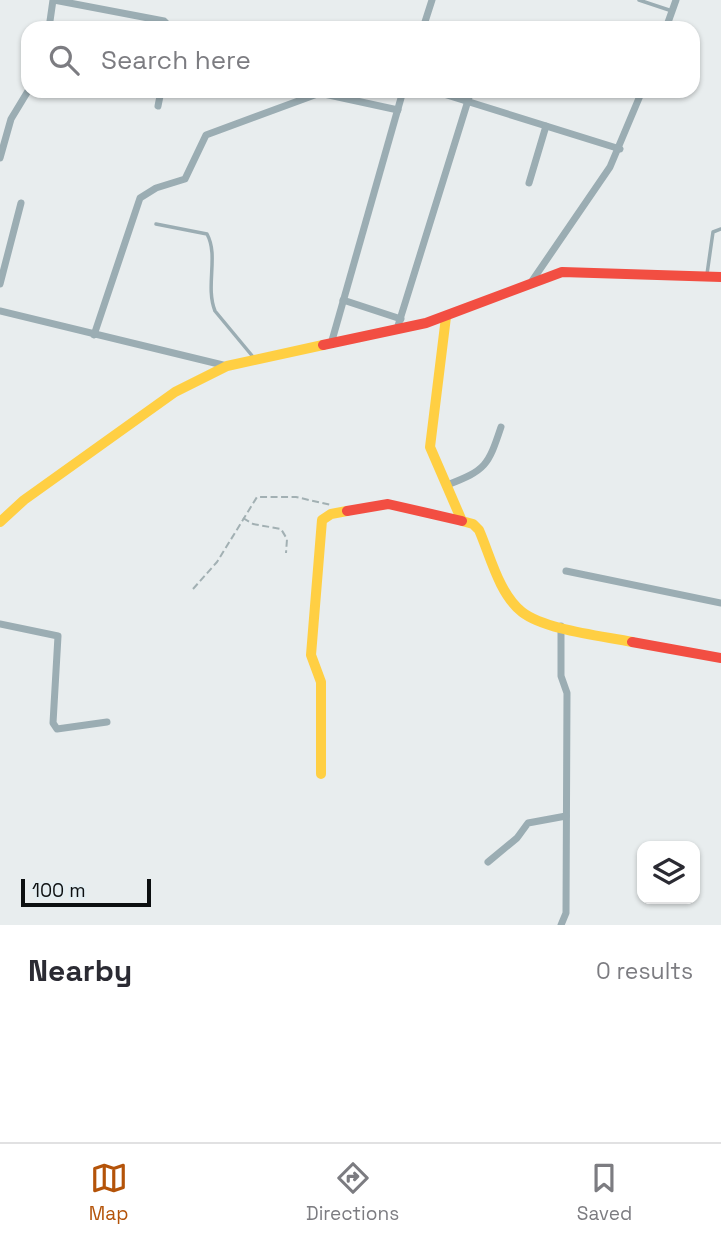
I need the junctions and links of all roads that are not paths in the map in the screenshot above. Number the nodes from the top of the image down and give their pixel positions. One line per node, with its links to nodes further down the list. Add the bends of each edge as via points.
1 (53, 0): 6 (street); 7 (street)
2 (432, 0): 8 (street)
3 (639, 0): 5 (lane)
4 (676, 0): 5 (street)
5 (672, 11): 9 (street)
6 (51, 21)
7 (164, 21)
8 (425, 21)
9 (668, 21)
10 (24, 98): 23 (street, via 11,118)
11 (160, 98): 19 (street)
12 (306, 98): 36 (street, via 206,135 185,179 140,198)
13 (343, 98): 20 (street)
14 (401, 98): 20 (street)
15 (458, 98): 18 (street)
16 (469, 98): 18 (street)
17 (639, 98): 22 (street)
18 (468, 101): 21 (street); 35 (street)
19 (158, 106)
20 (398, 110): 32 (street)
21 (546, 126): 22 (street); 24 (street)
22 (620, 149): 30 (street)
23 (0, 158)
24 (529, 183)
25 (21, 203): 31 (street)
26 (156, 224): 38 (lane, via 207,234 212,248 211,302)
27 (721, 229): 28 (lane, via 713,232)
28 (707, 276): 29 (street); 30 (street, via 594,271 562,272)
29 (721, 277)
30 (532, 281): 34 (street)
31 (0, 284)
32 (343, 300): 35 (street); 37 (street)
33 (0, 312): 36 (street)
34 (446, 317): 35 (street); 41 (street, via 429,437)
35 (399, 324): 37 (street)
36 (94, 335): 39 (street)
37 (331, 344): 38 (street)
38 (255, 360): 39 (street)
39 (227, 366): 43 (street, via 175,392)
40 (500, 427): 41 (street, via 487,465)
41 (447, 485): 42 (street)
42 (462, 521): 47 (street, via 479,530 519,608); 50 (street, via 388,504 325,516 320,527 311,655 321,682)
43 (0, 522)
44 (566, 571): 45 (street)
45 (721, 603)
46 (0, 624): 49 (street, via 58,636 57,729)
47 (561, 626): 48 (street); 51 (street, via 561,677 567,693)
48 (721, 658)
49 (107, 722)
50 (321, 774)
51 (566, 816): 52 (street, via 528,823); 53 (street, via 566,913)
52 (488, 862)
53 (561, 925)

